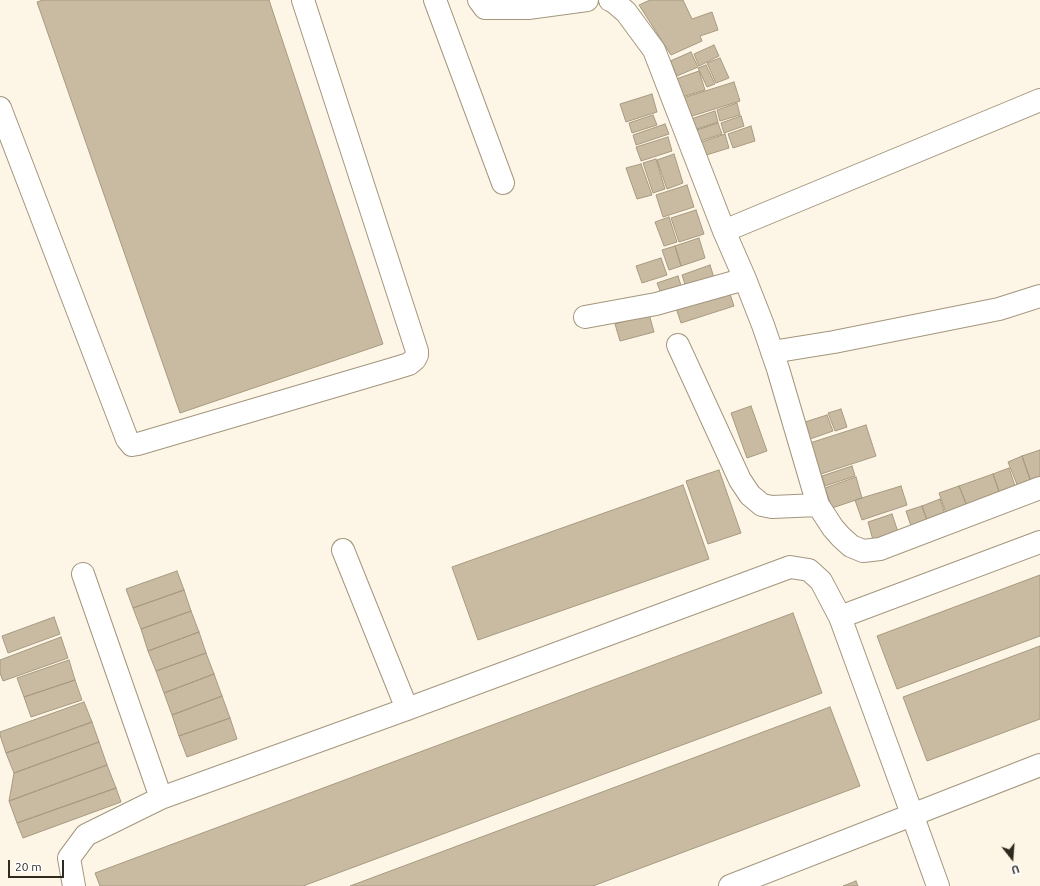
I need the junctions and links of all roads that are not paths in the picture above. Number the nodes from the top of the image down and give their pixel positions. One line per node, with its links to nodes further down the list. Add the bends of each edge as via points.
1 (303, 0): 8 (lane, via 417,351 415,359 409,364 132,445 127,439)
2 (435, 0): 9 (lane)
3 (478, 0): 6 (lane, via 485,8)
4 (587, 0): 6 (lane)
5 (610, 0): 10 (lane, via 626,12 654,50)
6 (531, 4)
7 (1040, 100): 10 (lane)
8 (0, 108)
9 (503, 184)
10 (724, 231): 11 (lane)
11 (745, 279): 13 (lane, via 656,304); 15 (lane)
12 (1040, 296): 15 (lane, via 991,311)
13 (585, 317)
14 (678, 345): 17 (lane, via 740,480 750,495 762,505 772,507)
15 (772, 352): 17 (lane)
16 (1040, 488): 17 (lane, via 880,549 863,551 851,546 842,537)
17 (818, 505)
18 (1040, 542): 21 (lane)
19 (342, 550): 22 (lane)
20 (83, 574): 24 (lane)
21 (840, 617): 22 (lane, via 821,581 809,570 790,567); 25 (lane)
22 (407, 709): 24 (lane)
23 (1040, 765): 25 (lane)
24 (161, 798): 26 (lane, via 86,835 69,858)
25 (912, 814): 27 (lane); 28 (lane)
26 (74, 886)
27 (730, 886)
28 (938, 886)

